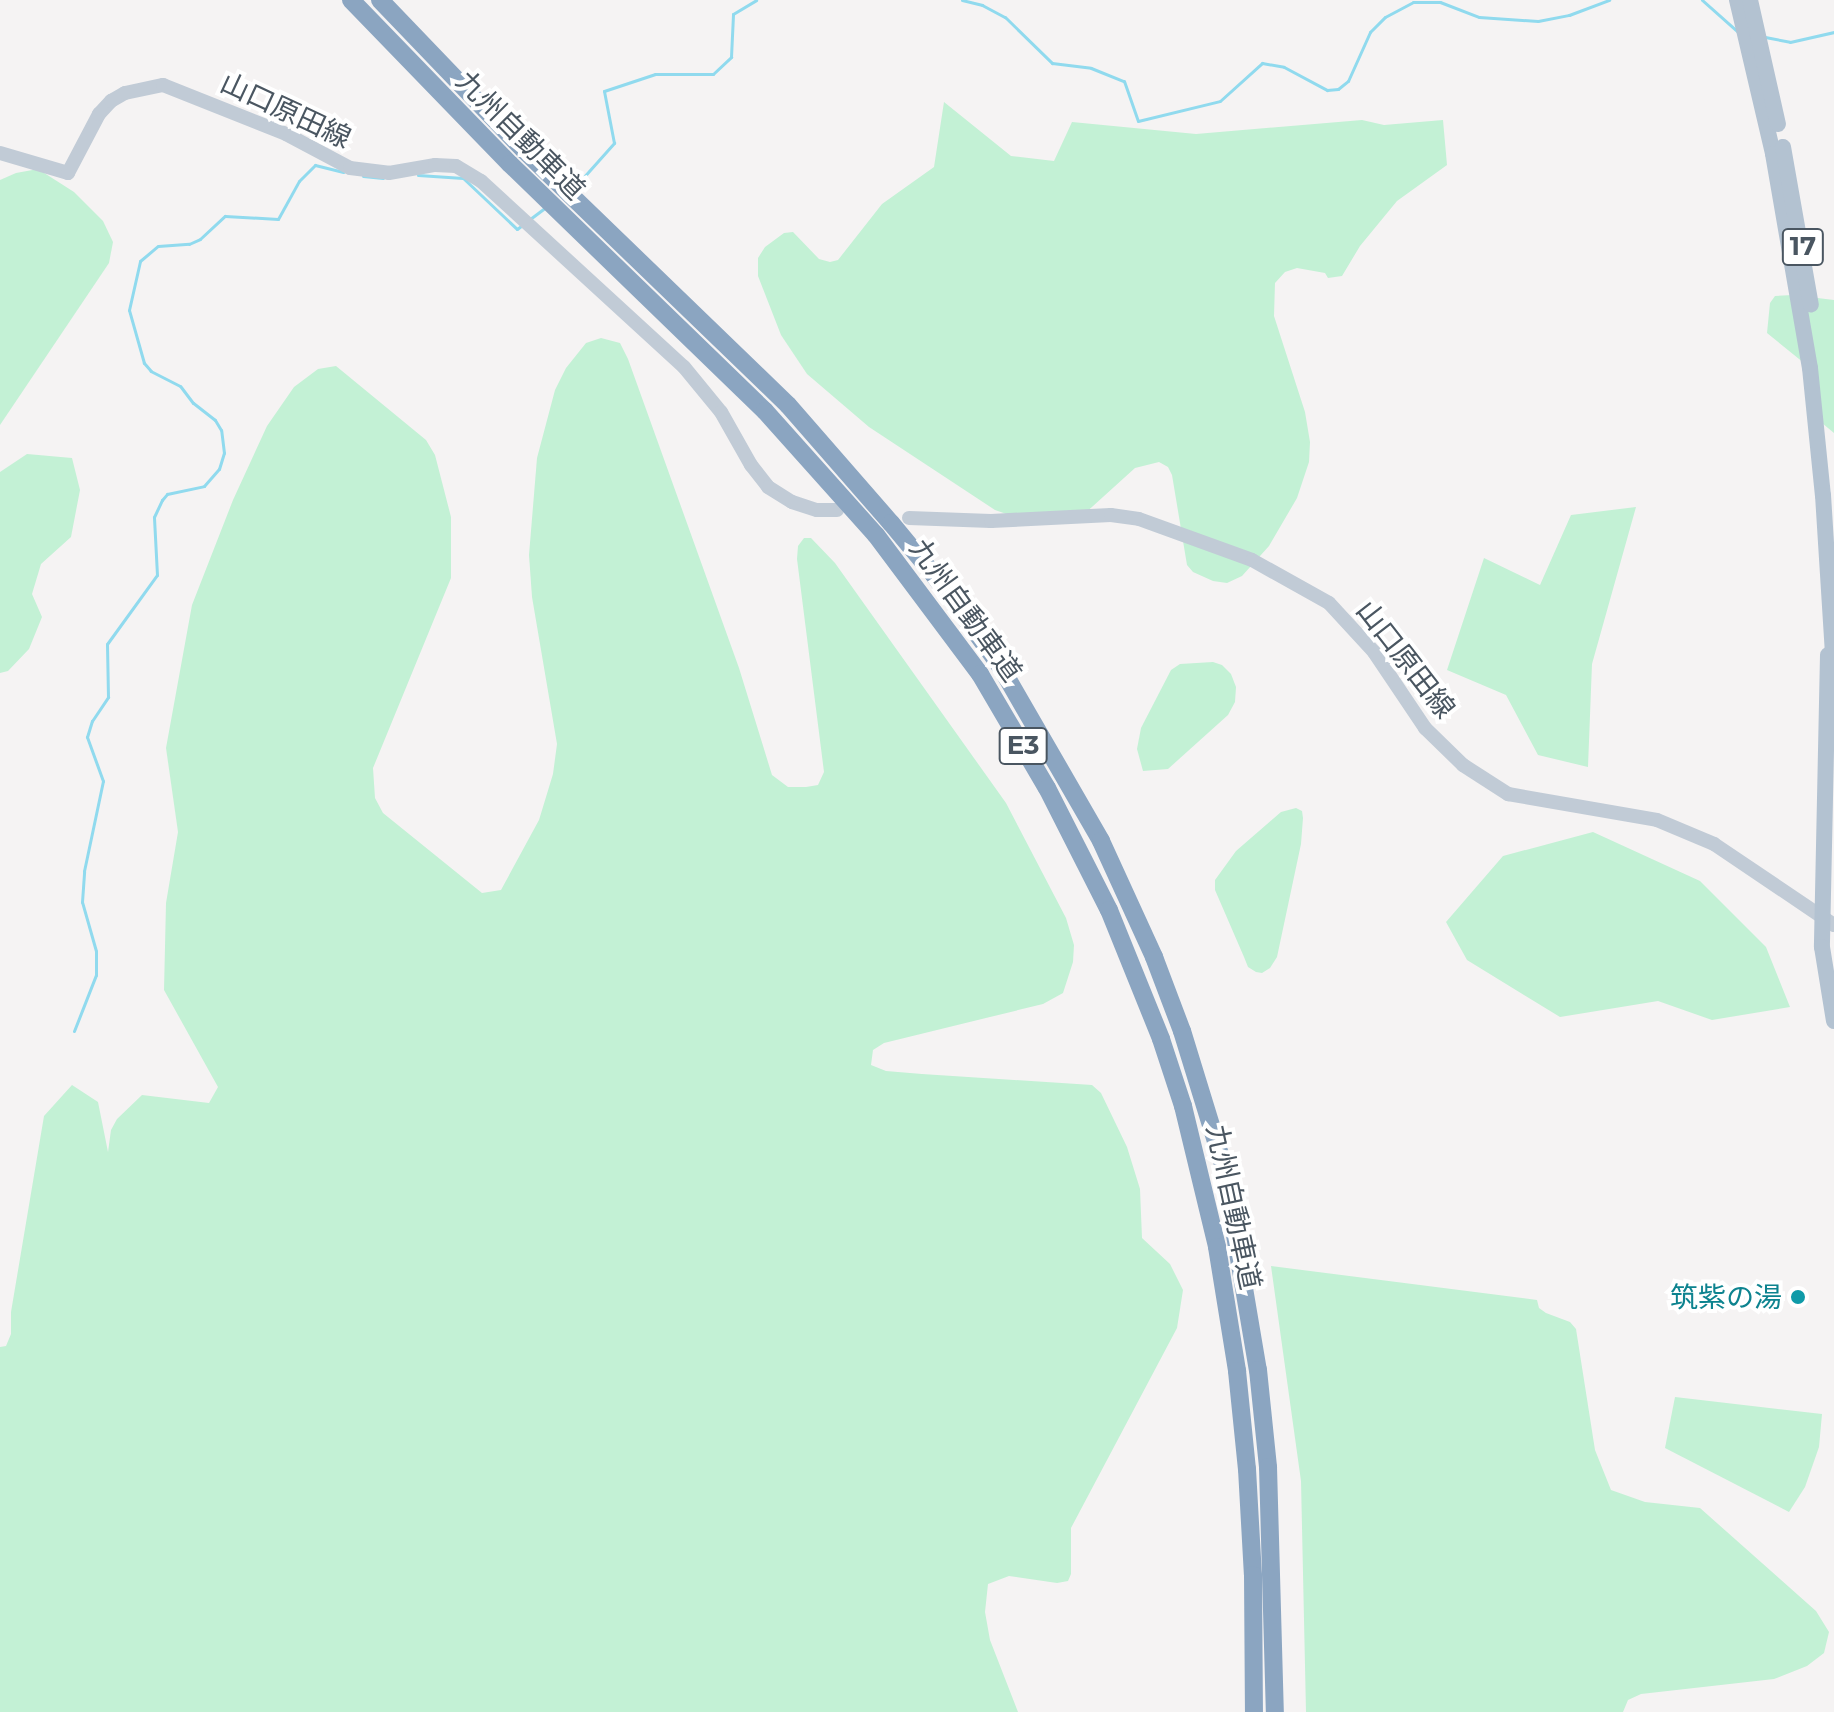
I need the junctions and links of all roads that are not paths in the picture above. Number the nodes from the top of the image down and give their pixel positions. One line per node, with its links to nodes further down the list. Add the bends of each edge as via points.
1 (351, 0): 14 (highway, 九州自動車道 / E3, via 510,164 765,411 876,535 980,674 1054,801 1109,910 1161,1039 1217,1247 1247,1469)
2 (380, 0): 15 (highway, 九州自動車道 / E3, via 524,150 788,405 900,534 999,664 1101,841 1182,1031 1223,1164 1258,1370 1268,1467)
3 (1737, 0): 5 (main road, 17)
4 (1750, 0): 5 (main road, 17)
5 (1757, 53): 7 (main road, 17, via 1824,442)
6 (0, 153): 8 (main road, 山口原田線, via 68,173 111,101 163,85 286,134 350,168 389,173 456,166 481,181 684,367 721,412 768,487 792,502)
7 (1829, 498): 10 (main road, 17)
8 (837, 510)
9 (909, 518): 12 (main road, 山口原田線, via 991,521 1111,515 1139,519 1252,560 1329,603 1374,652 1425,728 1463,765 1508,794 1657,820 1714,844)
10 (1830, 610): 11 (main road, 17); 12 (main road)
11 (1834, 668)
12 (1828, 922): 13 (main road, via 1822,947)
13 (1834, 1021)
14 (1254, 1712)
15 (1275, 1712)

